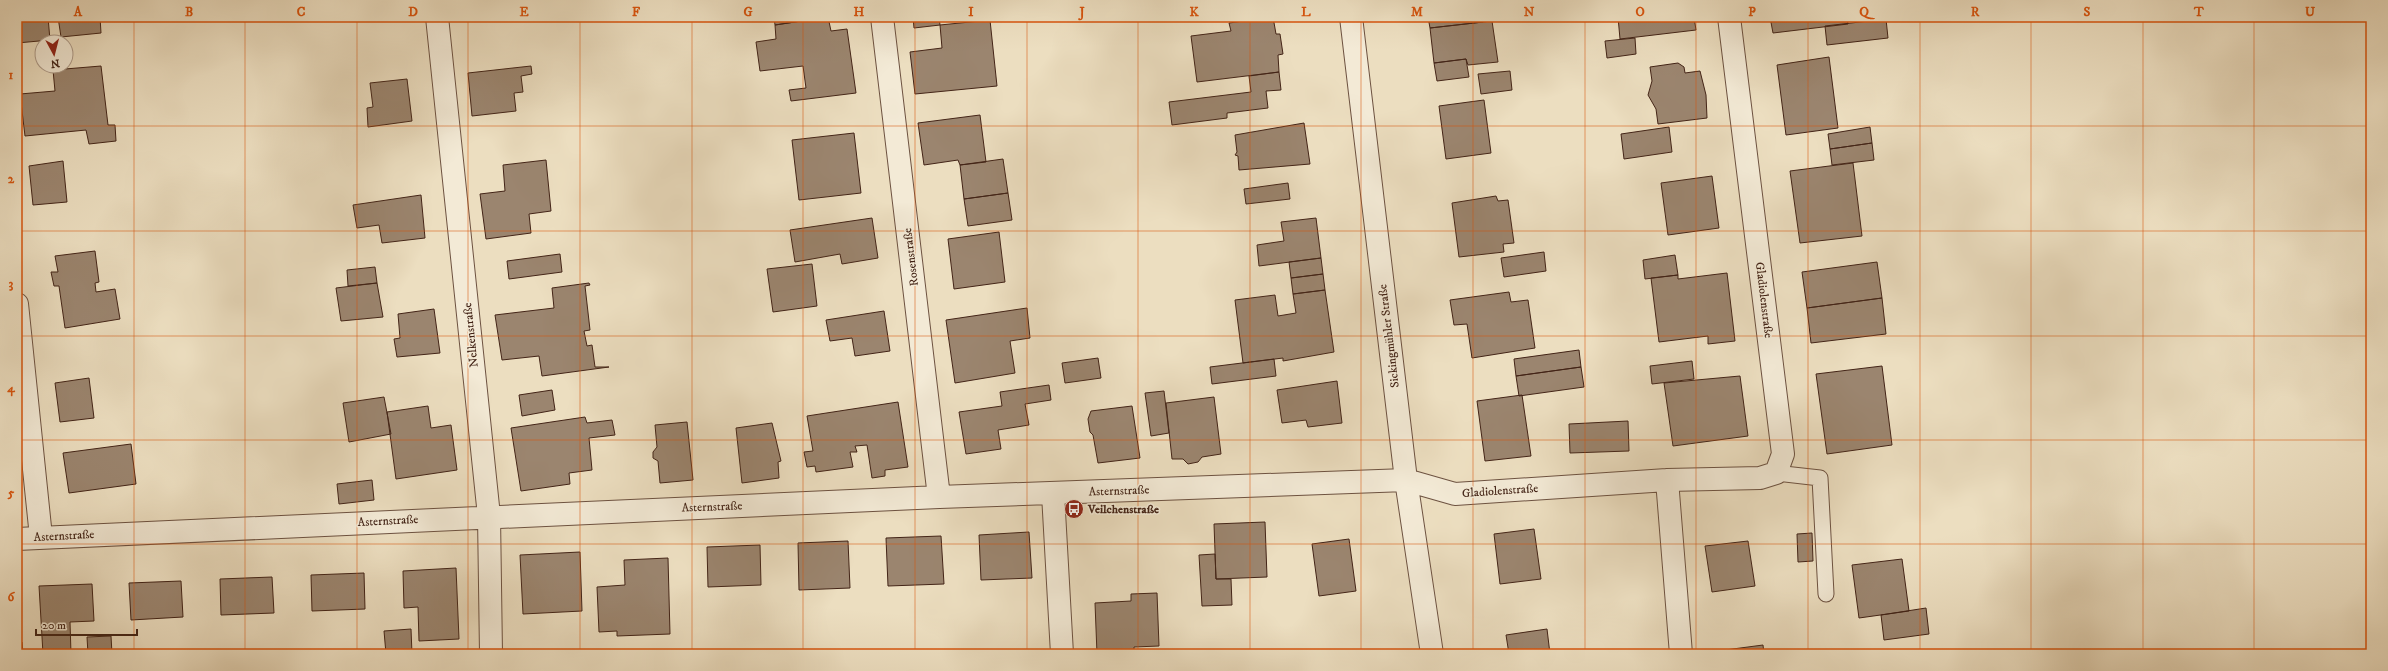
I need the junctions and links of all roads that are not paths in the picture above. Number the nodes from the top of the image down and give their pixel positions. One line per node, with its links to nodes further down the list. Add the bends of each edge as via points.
1 (437, 17): 11 (street, Nelkenstraße)
2 (882, 17): 10 (street, Rosenstraße)
3 (1351, 17): 7 (street, Sickingmühler Straße)
4 (1729, 17): 6 (street, Gladiolenstraße, via 1783,454)
5 (17, 304): 12 (street)
6 (1776, 472): 8 (street, Gladiolenstraße, via 1760,478); 14 (lane, via 1820,478)
7 (1406, 480): 8 (street, Gladiolenstraße, via 1455,494); 9 (street, Asternstraße); 17 (street, Sickingmühler Straße)
8 (1667, 480): 18 (street)
9 (1053, 494): 10 (street, Asternstraße); 16 (street)
10 (939, 497): 11 (street, Asternstraße)
11 (490, 516): 12 (street, Asternstraße); 15 (street, Nelkenstraße)
12 (41, 538): 13 (street, Asternstraße)
13 (17, 539)
14 (1826, 594)
15 (491, 654)
16 (1062, 654)
17 (1432, 654)
18 (1681, 654)

